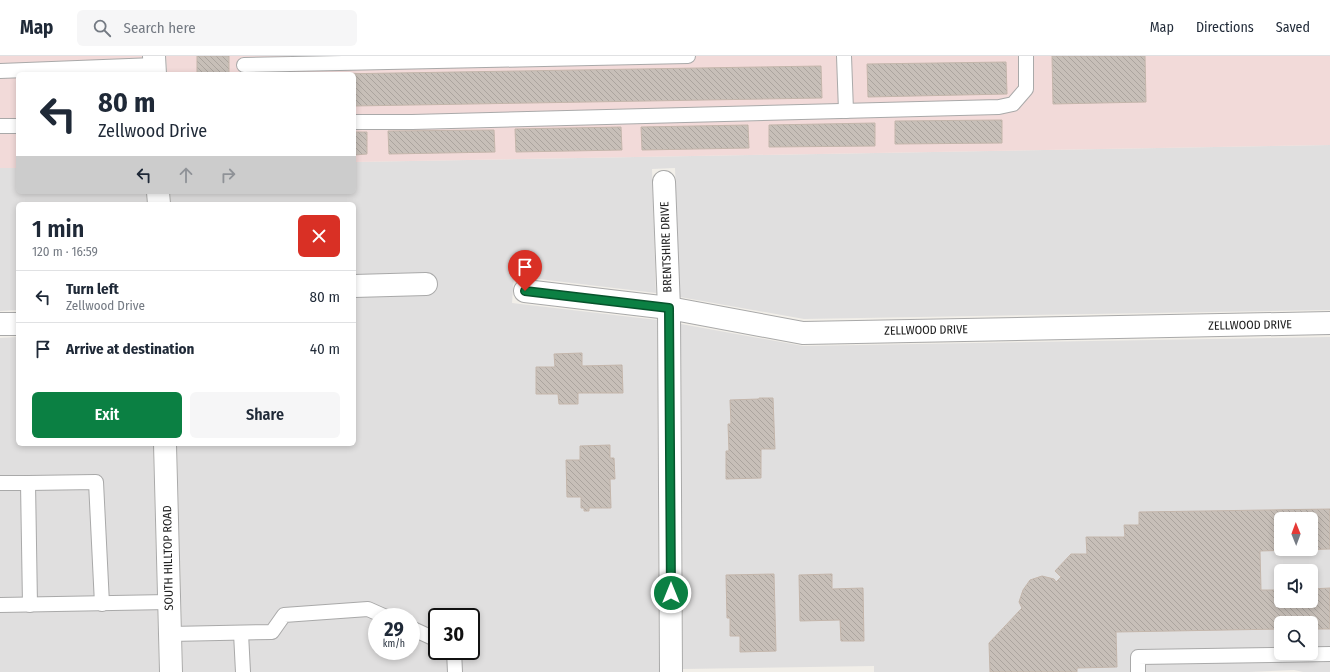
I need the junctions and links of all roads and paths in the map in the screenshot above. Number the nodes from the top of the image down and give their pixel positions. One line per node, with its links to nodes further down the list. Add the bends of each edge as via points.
1 (688, 56): 5 (lane)
2 (844, 56): 7 (lane)
3 (1026, 56): 7 (lane, via 1026,89 1013,104 999,107)
4 (155, 65): 6 (lane)
5 (244, 65)
6 (0, 70)
7 (846, 111): 8 (lane)
8 (356, 122)
9 (0, 126): 10 (lane)
10 (16, 126)
11 (664, 182): 15 (street, BRENTSHIRE DRIVE)
12 (426, 284): 13 (street)
13 (356, 286)
14 (525, 291): 15 (street, ZELLWOOD DRIVE)
15 (669, 308): 16 (street, ZELLWOOD DRIVE, via 803,333); 34 (street, BRENTSHIRE DRIVE)
16 (1330, 323)
17 (0, 324): 18 (street)
18 (16, 324)
19 (165, 446): 22 (street, SOUTH HILLTOP ROAD)
20 (0, 483): 21 (lane)
21 (28, 483): 23 (lane, via 96,482); 24 (lane)
22 (169, 602): 23 (lane); 28 (street, SOUTH HILLTOP ROAD)
23 (102, 604): 24 (lane)
24 (30, 605): 25 (lane)
25 (0, 606)
26 (368, 609): 27 (lane, via 284,615 272,632)
27 (241, 633): 28 (lane); 32 (lane)
28 (170, 634): 31 (street, SOUTH HILLTOP ROAD)
29 (1330, 654): 35 (lane, via 1138,657)
30 (454, 660): 33 (lane)
31 (171, 672)
32 (243, 672)
33 (455, 672)
34 (671, 672)
35 (1138, 672)

